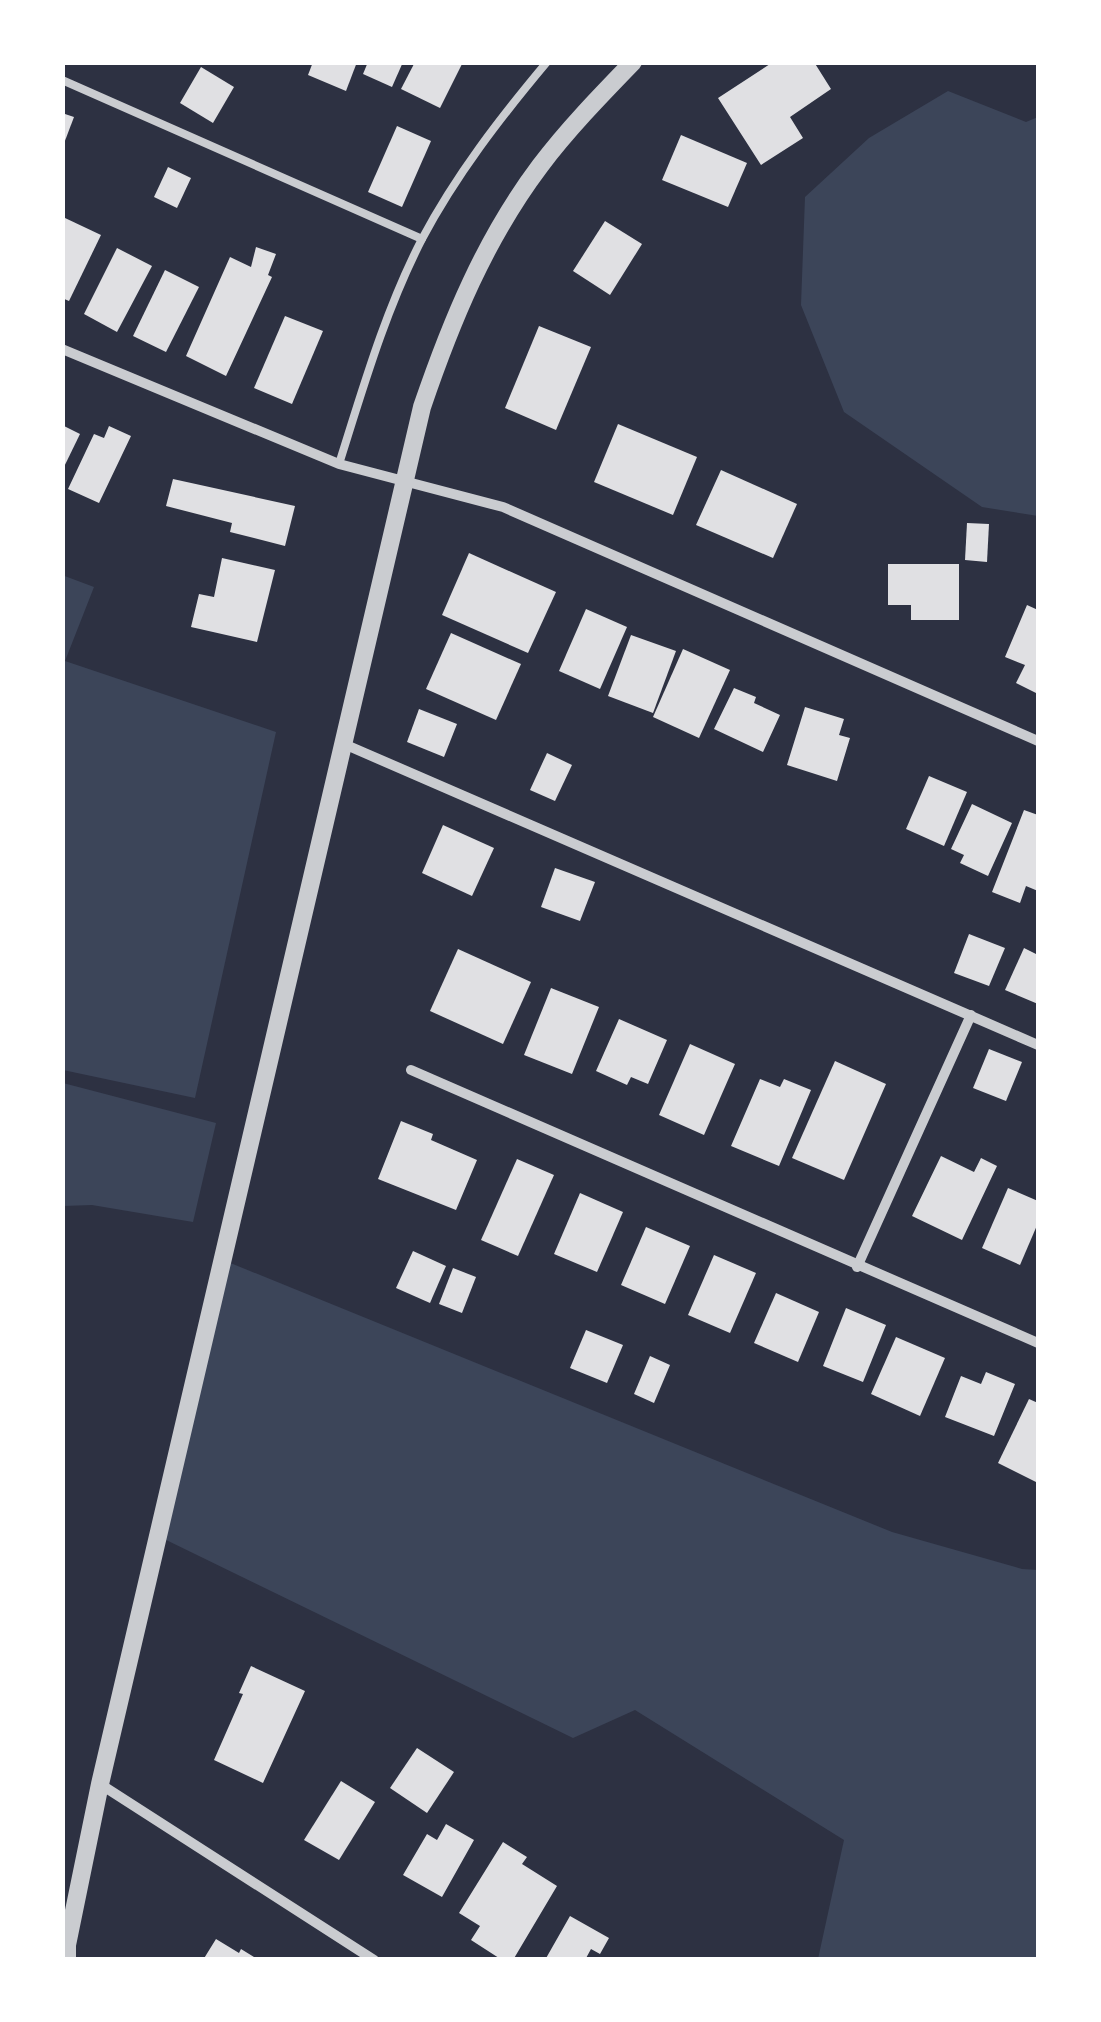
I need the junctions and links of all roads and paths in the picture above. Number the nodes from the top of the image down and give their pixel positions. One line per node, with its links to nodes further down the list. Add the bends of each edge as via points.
1 (547, 62): 4 (lane, via 490,129)
2 (631, 63): 7 (street, via 540,165 481,259 422,407)
3 (62, 80): 4 (lane)
4 (422, 239): 6 (lane, via 379,336)
5 (62, 348): 6 (street)
6 (339, 464): 7 (street)
7 (407, 481): 8 (street, via 503,508); 9 (street)
8 (1038, 741)
9 (344, 744): 10 (street); 15 (street)
10 (971, 1015): 11 (street); 13 (street)
11 (1038, 1045)
12 (411, 1070): 13 (street)
13 (858, 1267): 14 (street)
14 (1038, 1343)
15 (100, 1784): 16 (street); 17 (street)
16 (66, 1949)
17 (374, 1960)

